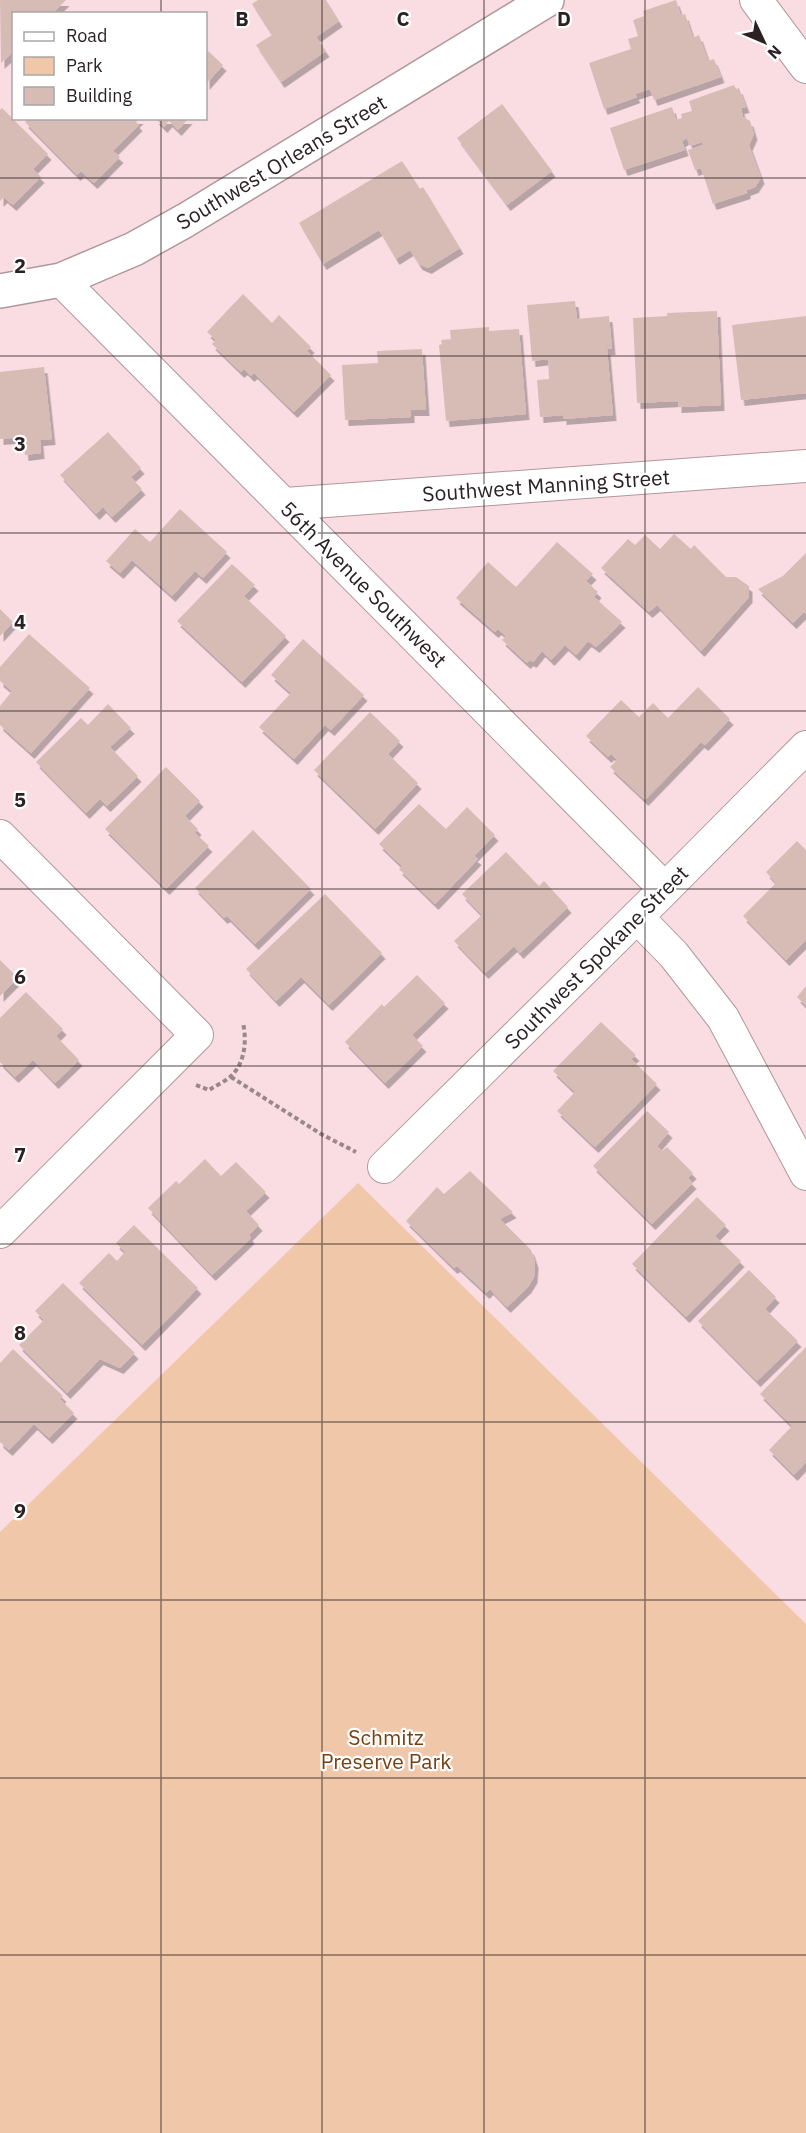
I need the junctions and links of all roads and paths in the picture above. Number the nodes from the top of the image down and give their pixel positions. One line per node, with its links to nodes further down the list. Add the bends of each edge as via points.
1 (547, 0): 4 (street, Southwest Orleans Street, via 186,220 134,249)
2 (756, 0): 3 (street)
3 (806, 67)
4 (61, 280): 5 (street, Southwest Orleans Street); 7 (street, 56th Avenue Southwest)
5 (0, 291)
6 (806, 466): 7 (street, Southwest Manning Street)
7 (285, 504): 10 (street, 56th Avenue Southwest)
8 (806, 747): 10 (street, Southwest Spokane Street)
9 (0, 836): 18 (street, via 197,1035)
10 (665, 889): 11 (street, Southwest Spokane Street)
11 (638, 917): 16 (street, Southwest Spokane Street); 17 (street, via 674,955 723,1018)
12 (243, 1023): 13 (path, via 247,1040)
13 (231, 1077): 14 (path, via 209,1090); 15 (path)
14 (191, 1081)
15 (321, 1134)
16 (384, 1167)
17 (806, 1174)
18 (0, 1232)

